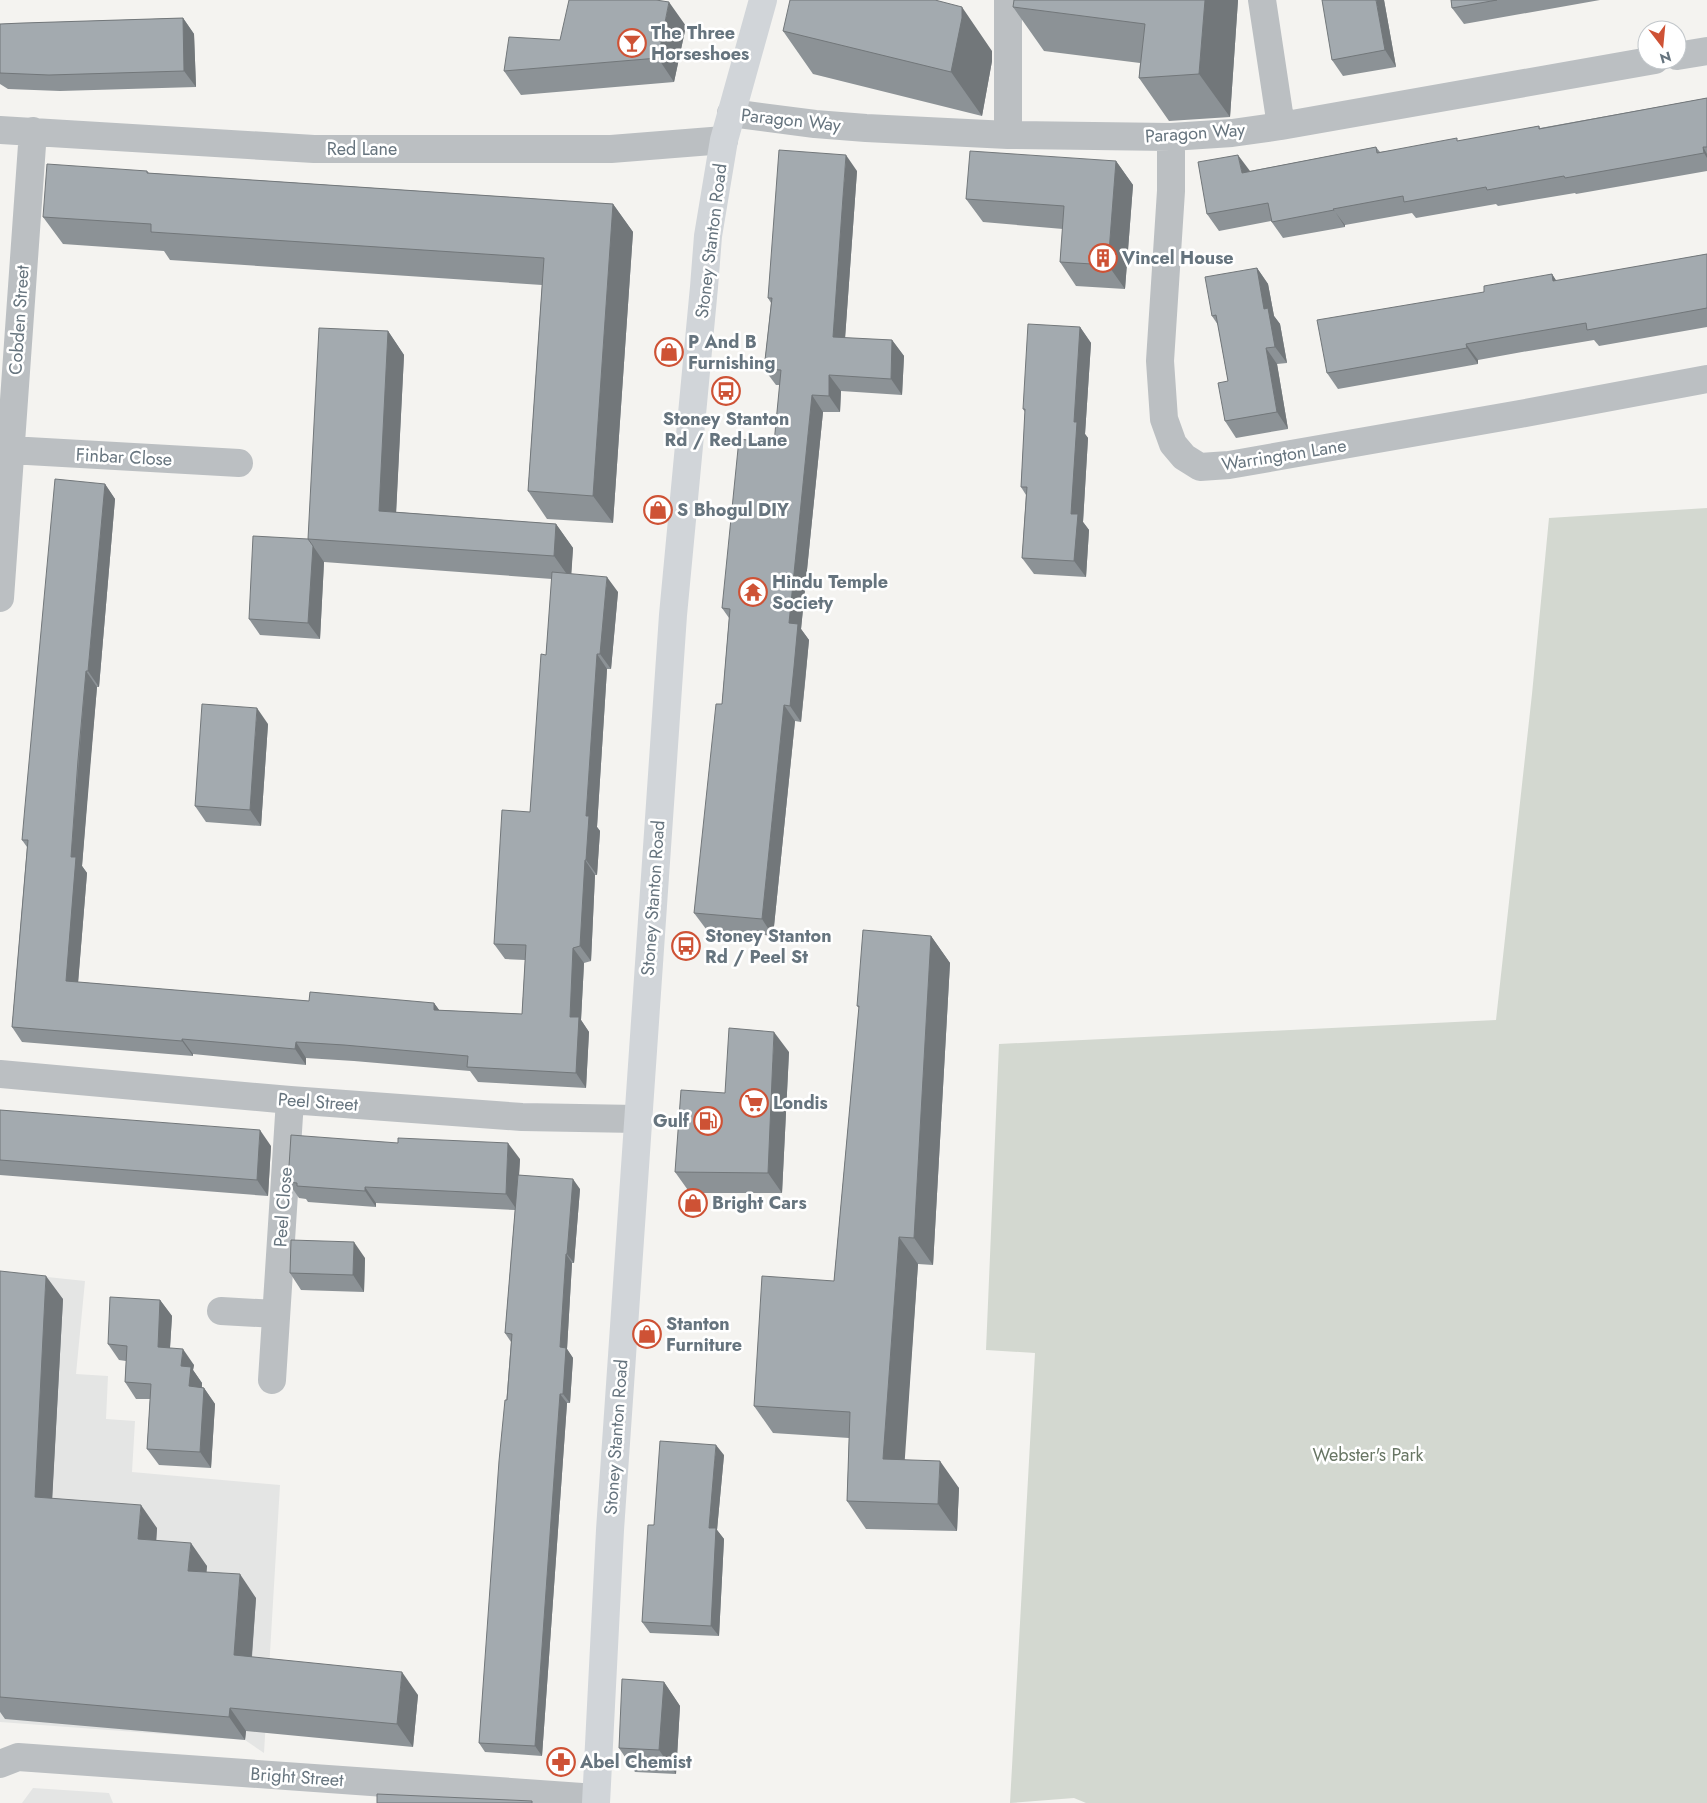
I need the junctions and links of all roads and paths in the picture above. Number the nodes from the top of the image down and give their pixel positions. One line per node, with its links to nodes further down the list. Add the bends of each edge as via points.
1 (763, 0): 7 (main road, Stoney Stanton Road)
2 (1008, 0): 11 (street)
3 (1262, 0): 8 (street)
4 (1707, 51): 5 (street)
5 (1687, 54)
6 (1637, 63): 8 (street, Paragon Way)
7 (731, 113): 11 (street, Paragon Way, via 815,124); 13 (main road, Stoney Stanton Road)
8 (1282, 126): 12 (street, Paragon Way)
9 (0, 130): 10 (street, Red Lane)
10 (33, 131): 13 (street, Red Lane, via 314,149 611,149); 15 (street, Cobden Street)
11 (1008, 135): 12 (street, Paragon Way)
12 (1171, 138): 14 (street, Warrington Lane, via 1171,191 1160,361 1164,418 1173,444 1184,457 1200,467 1230,465)
13 (724, 140): 20 (main road, Stoney Stanton Road, via 708,236 673,615)
14 (1707, 379)
15 (10, 450): 16 (street, Finbar Close); 17 (street, Cobden Street)
16 (239, 463)
17 (0, 598)
18 (0, 1074): 19 (street, Peel Street)
19 (290, 1100): 20 (street, Peel Street, via 522,1117); 22 (street, Peel Close)
20 (637, 1119): 25 (main road, Stoney Stanton Road)
21 (221, 1311): 22 (street)
22 (276, 1314): 23 (street, Peel Close)
23 (272, 1380)
24 (0, 1764): 25 (street, Bright Street, via 18,1757)
25 (596, 1800)

